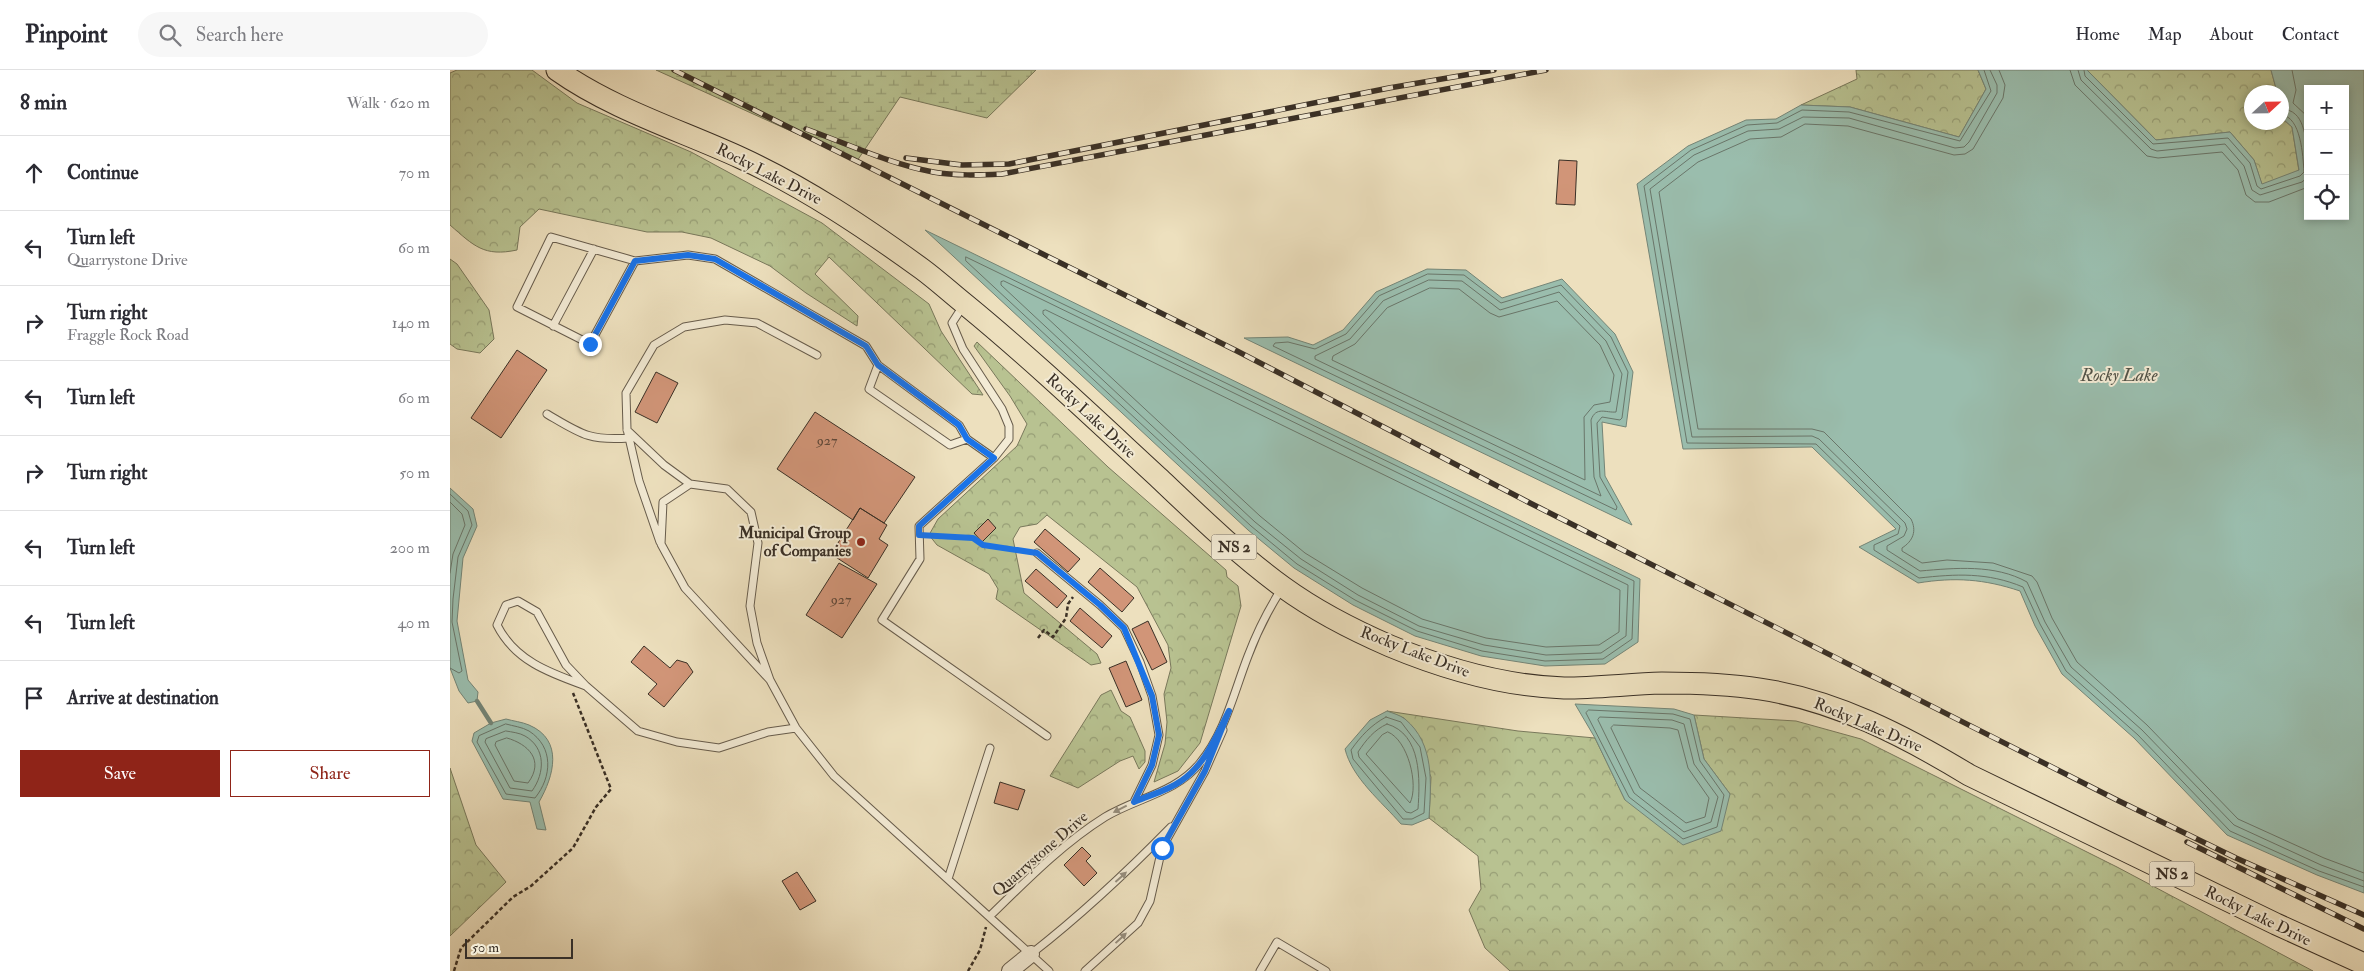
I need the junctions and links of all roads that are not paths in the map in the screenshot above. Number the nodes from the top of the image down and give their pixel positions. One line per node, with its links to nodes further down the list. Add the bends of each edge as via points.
1 (557, 70): 4 (main road, Rocky Lake Drive / NS 2, via 618,104 743,159 804,190 865,228 928,273)
2 (594, 249): 3 (lane); 5 (lane); 5 (lane, via 551,237 517,307)
3 (635, 261): 5 (lane, via 590,344); 7 (lane, via 688,255 715,259 866,346)
4 (964, 304): 12 (lane, via 952,323 963,348 1010,426 1009,439); 16 (main road, Rocky Lake Drive / NS 2, via 1007,338 1193,511)
5 (553, 326)
6 (817, 355): 9 (lane, via 757,323 724,320 684,327 654,345 639,369 626,393)
7 (878, 365): 11 (lane, via 959,425); 11 (lane, via 869,389 950,445)
8 (547, 414): 10 (lane, via 584,436 607,440)
9 (627, 429): 10 (lane); 13 (lane, via 664,466)
10 (629, 438): 14 (lane, via 639,481)
11 (967, 439): 12 (lane)
12 (994, 458): 21 (lane, via 919,526 920,559 882,620)
13 (690, 484): 14 (lane, via 664,502); 17 (lane, via 727,489 751,512 758,543 750,606 757,643)
14 (661, 544): 17 (lane, via 685,588)
15 (1037, 553): 23 (lane, via 1124,628 1152,696 1159,735 1152,765)
16 (1283, 587): 19 (lane, Quarrystone Drive, via 1266,614); 28 (main road, Rocky Lake Drive / NS 2, via 1370,637 1478,676 1566,688 1666,683 1754,688 1810,699 1853,714 1978,779)
17 (770, 680): 20 (lane)
18 (586, 686): 18 (lane, via 566,665 537,612 518,602 506,605 497,625 505,641 524,658); 20 (lane, via 638,730 676,742 719,748 768,732)
19 (1229, 711): 23 (lane, Quarrystone Drive, via 1202,762 1192,773 1169,788); 24 (lane, via 1205,771)
20 (796, 728): 25 (lane, via 834,776)
21 (1047, 736)
22 (990, 748): 25 (lane)
23 (1134, 802): 26 (lane, Quarrystone Drive, one-way to 26, via 1079,835)
24 (1176, 822): 27 (lane, one-way to 24, via 1065,928); 31 (lane, one-way to 24, via 1138,923 1150,901 1162,848)
25 (948, 879): 26 (lane)
26 (990, 916): 27 (lane)
27 (1031, 954): 29 (street); 30 (lane)
28 (2364, 964)
29 (1010, 971)
30 (1049, 971)
31 (1085, 971)
32 (1260, 971): 33 (lane, via 1277,942)
33 (1326, 971)

